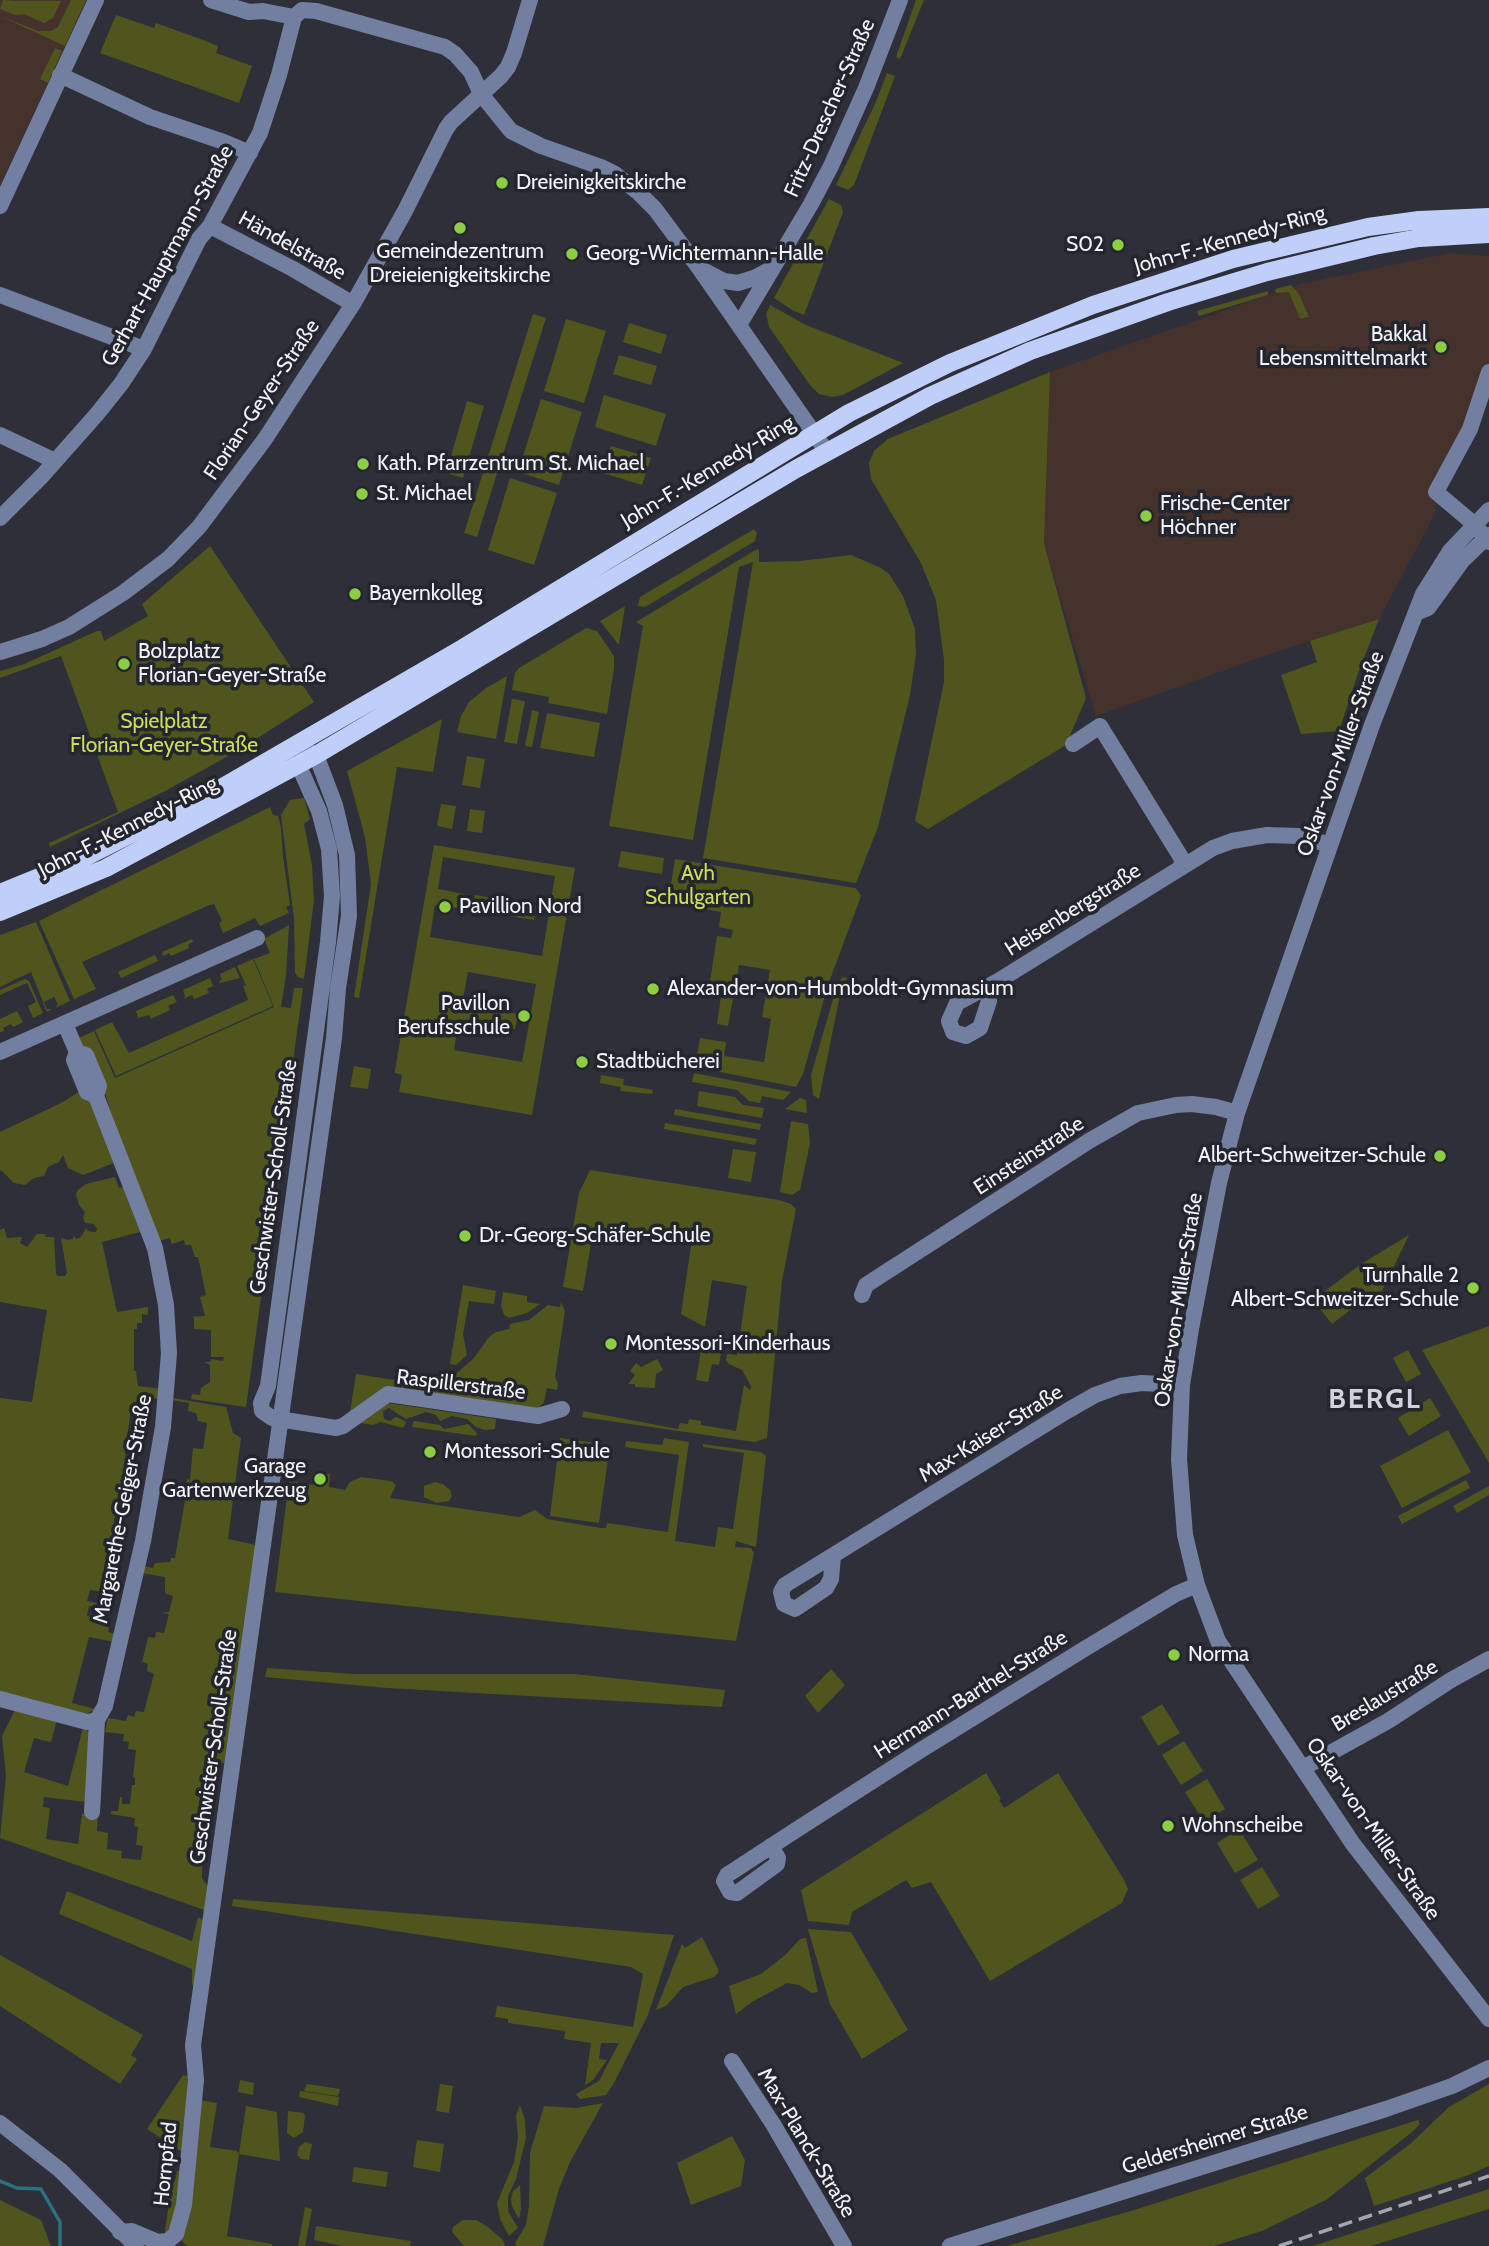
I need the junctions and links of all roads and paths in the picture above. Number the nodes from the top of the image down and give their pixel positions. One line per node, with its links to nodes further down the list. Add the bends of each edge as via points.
1 (96, 0): 6 (street)
2 (211, 0): 5 (street, via 249,12)
3 (530, 0): 7 (street, Florian-Geyer-Straße, via 508,67)
4 (900, 0): 14 (street, Fritz-Drescher-Straße, via 831,166)
5 (294, 17): 7 (street, via 302,10 316,11 435,43 464,63); 8 (street, Gerhart-Hauptmann-Straße, via 268,110)
6 (60, 75): 8 (street, via 150,117); 9 (street)
7 (481, 94): 13 (street, via 522,138 601,167 629,185 655,209); 16 (street, Florian-Geyer-Straße, via 440,139)
8 (250, 153): 11 (street, Gerhart-Hauptmann-Straße)
9 (0, 206)
10 (1489, 217): 20 (main road, John-F.-Kennedy-Ring, via 1368,227 1176,276 950,363)
11 (210, 226): 16 (street, Händelstraße); 18 (street, Gerhart-Hauptmann-Straße, via 199,239)
12 (1489, 234): 22 (main road, John-F.-Kennedy-Ring, via 1374,246 1168,302 1030,351 930,396)
13 (699, 268): 14 (street, via 738,283); 17 (street)
14 (773, 268): 17 (street, Fritz-Drescher-Straße)
15 (0, 295): 18 (street)
16 (353, 304): 29 (street, Florian-Geyer-Straße, via 265,439 183,546 123,593 69,627)
17 (739, 325): 20 (street)
18 (144, 349): 23 (street, Gerhart-Hauptmann-Straße, via 121,384)
19 (1489, 372): 26 (street, via 1470,429 1436,492)
20 (815, 434): 22 (street); 31 (main road, John-F.-Kennedy-Ring)
21 (1, 439): 23 (street)
22 (827, 452): 32 (main road, John-F.-Kennedy-Ring)
23 (55, 461): 25 (street, Gerhart-Hauptmann-Straße)
24 (1489, 510): 26 (street, Oskar-von-Miller-Straße)
25 (0, 518)
26 (1474, 524): 27 (street); 28 (street, Oskar-von-Miller-Straße, via 1431,578)
27 (1488, 538): 28 (street, Oskar-von-Miller-Straße, via 1462,561 1428,608)
28 (1418, 612): 34 (street, Oskar-von-Miller-Straße)
29 (0, 652)
30 (1073, 744): 35 (street, via 1100,726 1182,859)
31 (297, 745): 32 (street); 33 (street, Geschwister-Scholl-Straße); 36 (main road, John-F.-Kennedy-Ring, via 153,824)
32 (316, 755): 33 (main road, John-F.-Kennedy-Ring); 41 (street, Geschwister-Scholl-Straße, via 342,830 349,880)
33 (298, 764): 37 (main road, John-F.-Kennedy-Ring, via 106,868); 40 (street, Geschwister-Scholl-Straße, via 319,811 332,883)
34 (1330, 845): 35 (street, Heisenbergstraße, via 1300,836 1252,836 1213,848); 44 (street, Oskar-von-Miller-Straße)
35 (1181, 868): 39 (street, Heisenbergstraße)
36 (0, 893)
37 (0, 912)
38 (257, 938): 42 (street)
39 (987, 987)
40 (319, 1011): 41 (street); 48 (street, Geschwister-Scholl-Straße, via 268,1386 261,1403 267,1416)
41 (336, 1019): 48 (street, Geschwister-Scholl-Straße)
42 (65, 1024): 43 (street); 53 (street, Margarethe-Geiger-Straße, via 82,1081 87,1092 96,1096 155,1248 169,1353 163,1427 142,1541 105,1706)
43 (0, 1052)
44 (1237, 1114): 45 (street, Einsteinstraße, via 1192,1104 1138,1113 866,1285); 46 (street, Oskar-von-Miller-Straße, via 1211,1224)
45 (862, 1295)
46 (1182, 1385): 49 (street, Max-Kaiser-Straße, via 1129,1384 1095,1395); 50 (street, Oskar-von-Miller-Straße, via 1181,1499)
47 (562, 1409): 48 (street, Raspillerstraße, via 538,1416 388,1394 336,1428)
48 (280, 1420): 60 (street, Geschwister-Scholl-Straße, via 193,2045)
49 (834, 1556)
50 (1197, 1585): 54 (street, Oskar-von-Miller-Straße, via 1227,1656); 56 (street, Hermann-Barthel-Straße, via 1086,1648)
51 (1489, 1659): 54 (street, Breslaustraße)
52 (0, 1699): 53 (street, via 87,1722)
53 (97, 1720): 55 (street, Margarethe-Geiger-Straße)
54 (1303, 1768): 57 (street, Oskar-von-Miller-Straße, via 1353,1844)
55 (92, 1812)
56 (771, 1846)
57 (1489, 2019)
58 (732, 2061): 64 (street, Max-Planck-Straße)
59 (1489, 2068): 65 (street, Geldersheimer Straße, via 1386,2109)
60 (196, 2080): 62 (street, Hornpfad, via 184,2205 176,2234 158,2242 132,2231)
61 (0, 2123): 62 (street, via 60,2170)
62 (120, 2232): 63 (street)
63 (136, 2246)
64 (844, 2246)
65 (950, 2246)

